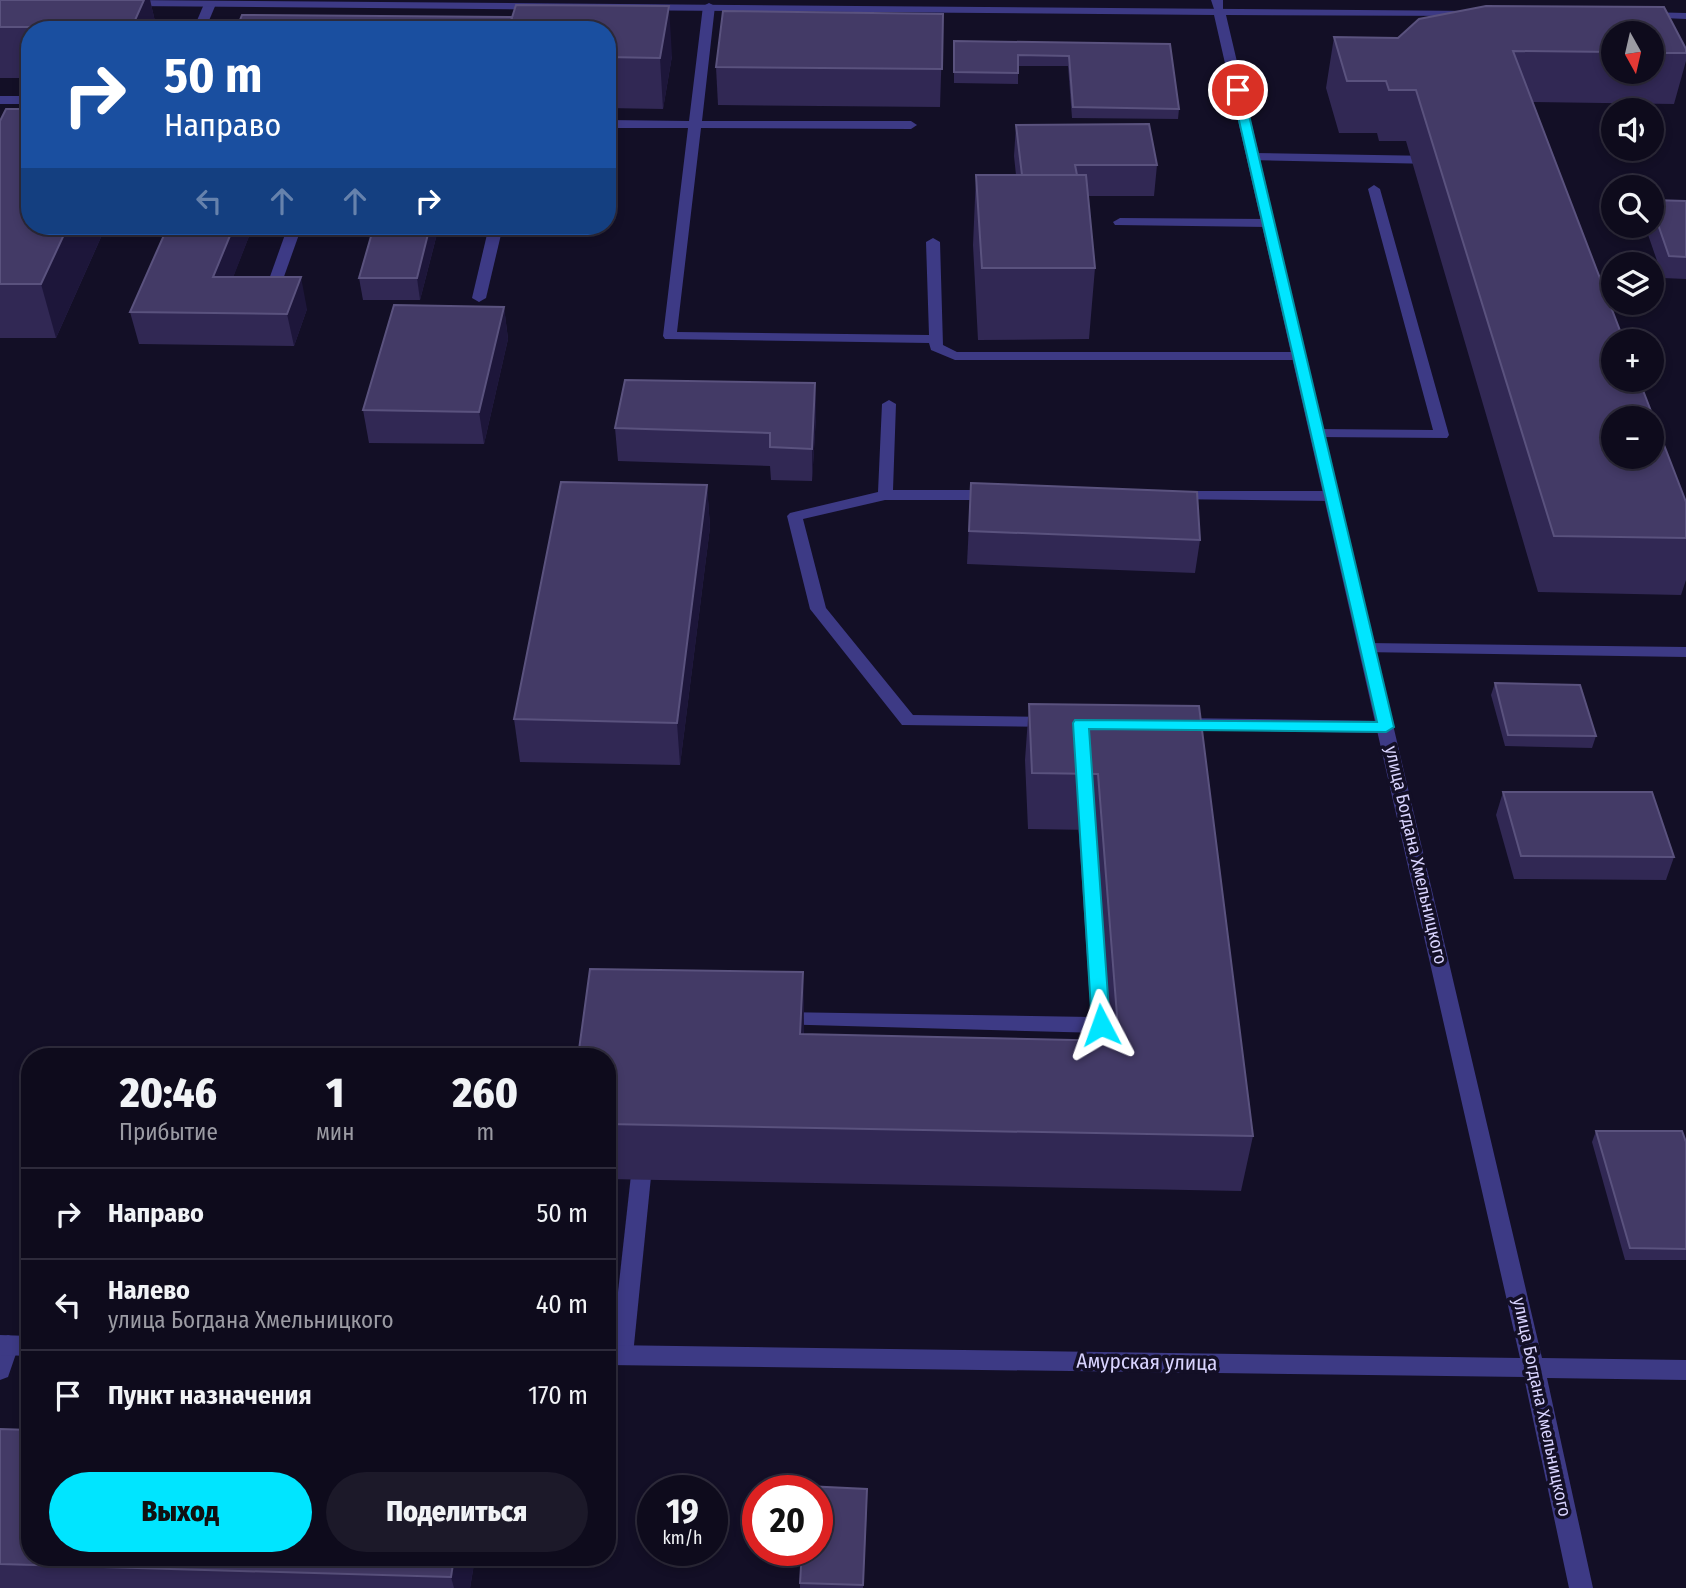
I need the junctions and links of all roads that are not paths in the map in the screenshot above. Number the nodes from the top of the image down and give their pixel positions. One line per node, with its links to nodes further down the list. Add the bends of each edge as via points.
1 (479, 2): 3 (street); 5 (street)
2 (118, 3): 3 (street)
3 (210, 4): 9 (street)
4 (1218, 5): 5 (street); 6 (street); 15 (street, улица Богдана Хмельницкого)
5 (709, 6): 13 (street)
6 (1482, 13)
7 (1632, 15): 8 (street)
8 (1686, 16)
9 (203, 21)
10 (0, 100): 11 (street)
11 (21, 100)
12 (616, 124): 13 (street)
13 (695, 124): 14 (street); 25 (street, via 670,336)
14 (911, 125)
15 (1253, 157): 16 (street); 19 (street, улица Богдана Хмельницкого)
16 (1445, 160)
17 (1374, 189): 28 (street, via 1442,435)
18 (1120, 222): 19 (street)
19 (1268, 223): 26 (street, улица Богдана Хмельницкого)
20 (292, 235): 23 (street)
21 (494, 235): 24 (street)
22 (933, 242): 25 (street)
23 (274, 285)
24 (479, 298)
25 (935, 339): 26 (street, via 936,347 955,356)
26 (1300, 356): 28 (street, улица Богдана Хмельницкого)
27 (889, 404): 29 (street)
28 (1318, 433): 32 (street, улица Богдана Хмельницкого)
29 (886, 495): 30 (street); 35 (street, via 795,516 818,609 908,721)
30 (1011, 495)
31 (1151, 496): 32 (street)
32 (1332, 496): 33 (street, улица Богдана Хмельницкого)
33 (1367, 648): 34 (street); 37 (street, улица Богдана Хмельницкого)
34 (1686, 652)
35 (1068, 723)
36 (1164, 724): 37 (street)
37 (1386, 727): 44 (street, улица Богдана Хмельницкого)
38 (1085, 792): 39 (street, via 1101,1025)
39 (755, 1019)
40 (645, 1139): 42 (street)
41 (12, 1345): 45 (street)
42 (616, 1348)
43 (616, 1355): 44 (street, Амурская улица)
44 (1535, 1368): 46 (street, Амурская улица); 47 (street, улица Богдана Хмельницкого)
45 (0, 1370)
46 (1686, 1370)
47 (1581, 1588)

